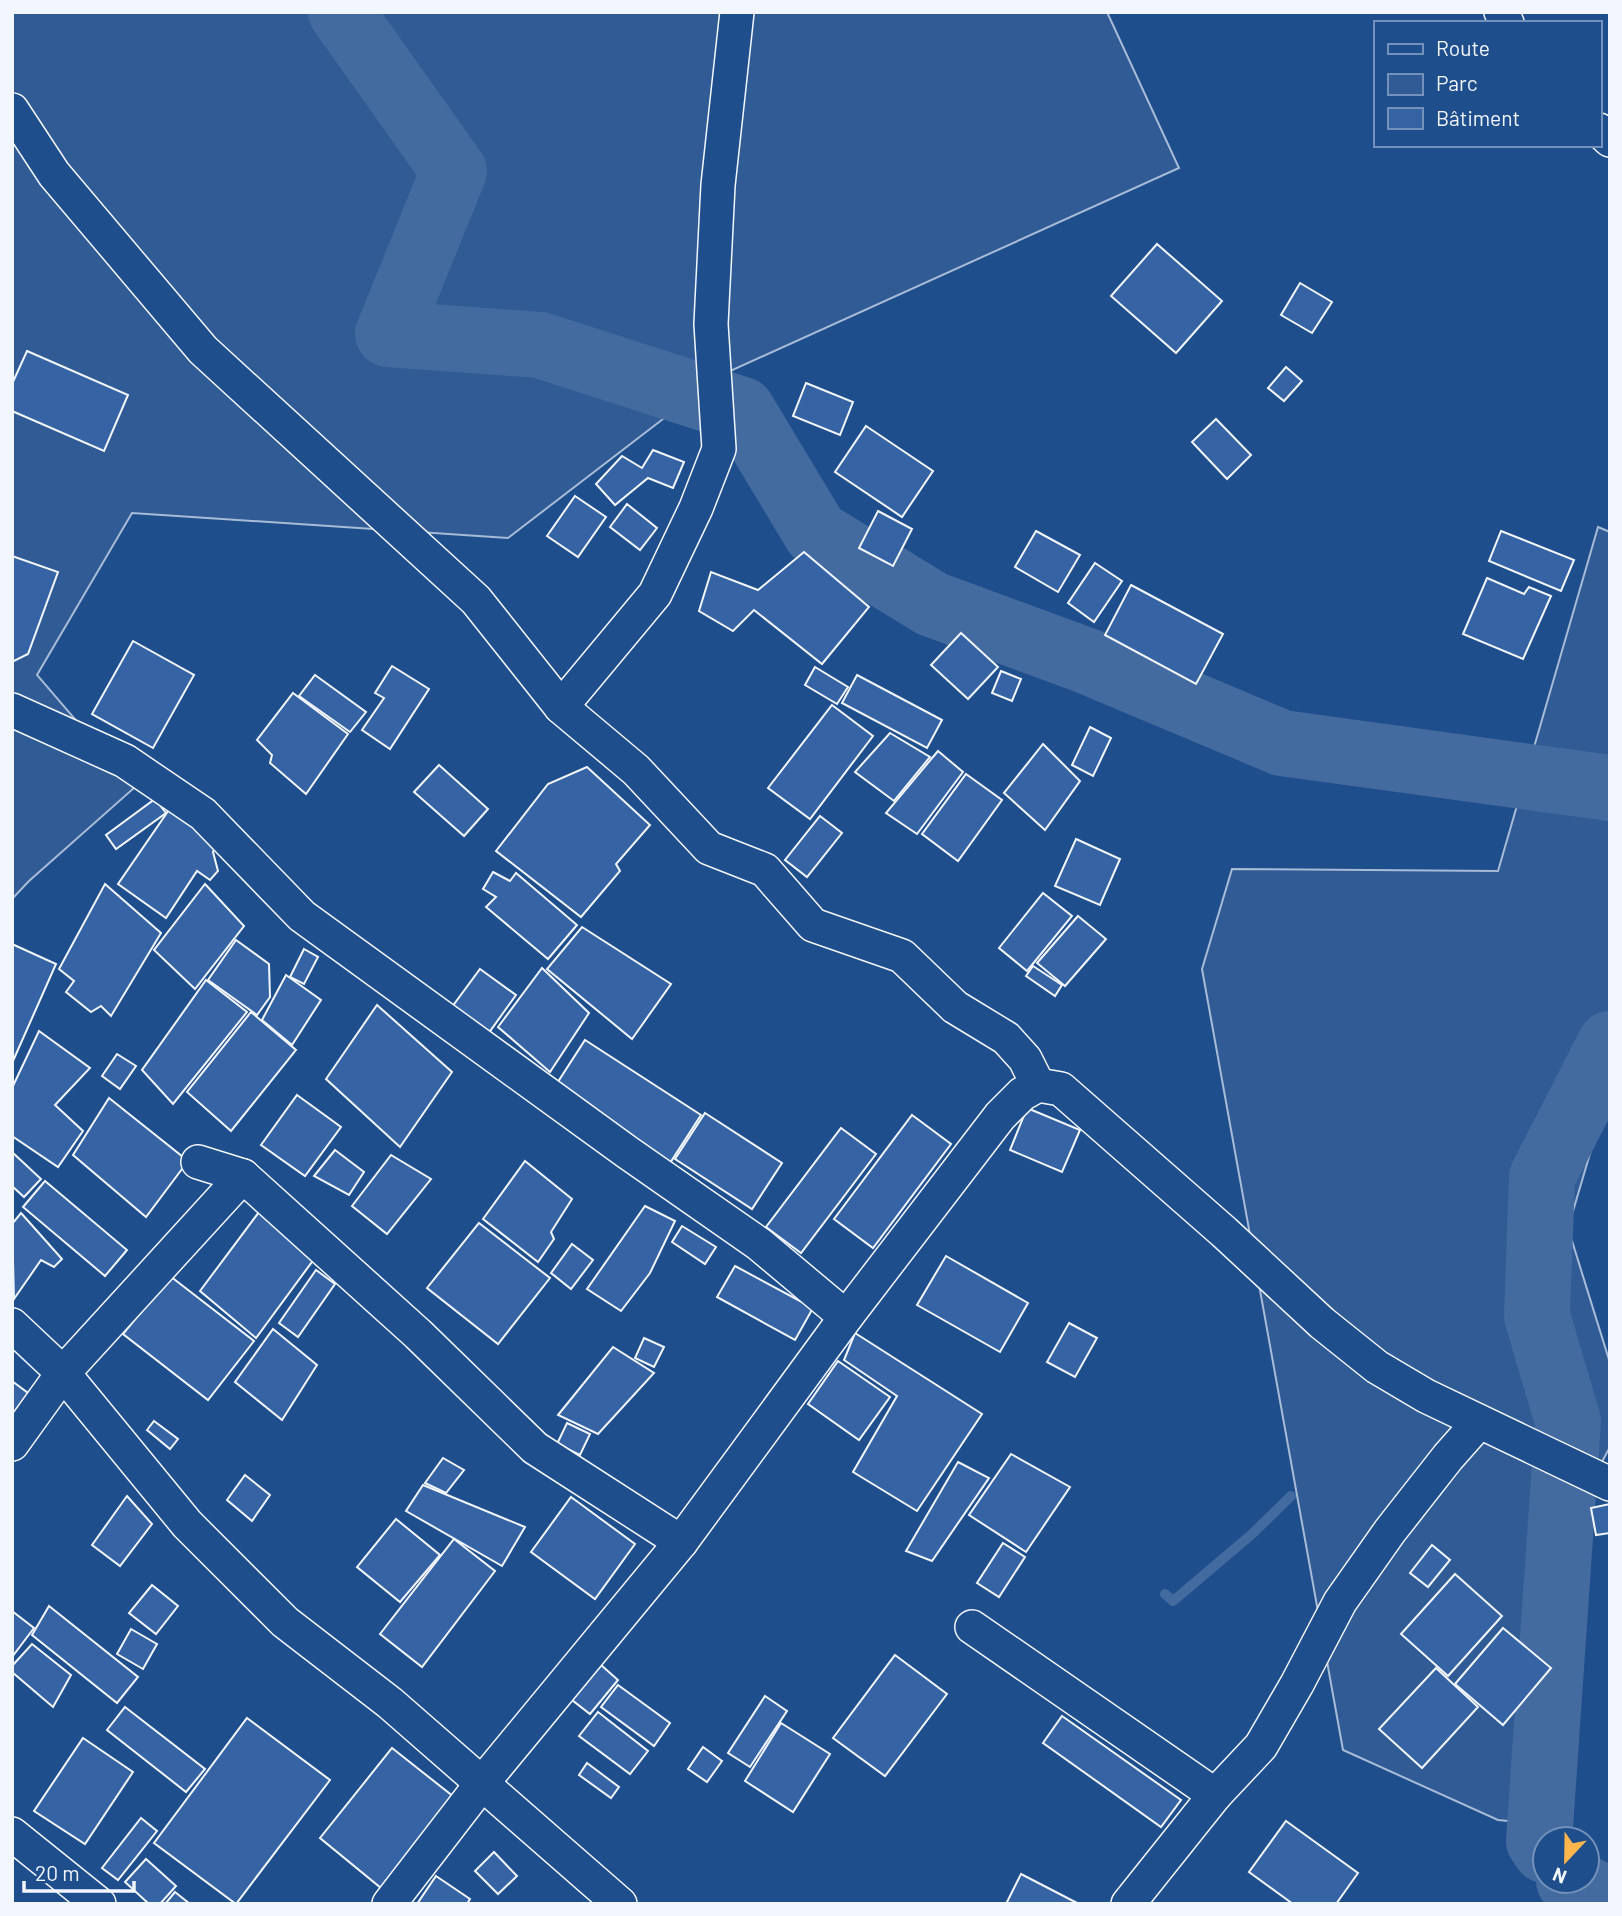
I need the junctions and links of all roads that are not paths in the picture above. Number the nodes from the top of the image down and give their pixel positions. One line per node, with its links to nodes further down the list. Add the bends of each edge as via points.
1 (737, 12): 3 (street, via 718,185 712,324 719,449 655,594)
2 (12, 110): 3 (street, via 54,174 202,350 476,600)
3 (561, 707): 5 (street, via 636,770 709,848 765,870 813,925 902,956 955,1007 1006,1038 1025,1059)
4 (12, 710): 8 (street, via 125,761 202,814 302,916 759,1244)
5 (1038, 1085): 8 (street, via 1000,1116); 11 (street, via 1060,1089 1377,1367)
6 (198, 1162): 7 (street)
7 (243, 1176): 10 (street); 14 (street, via 418,1334 535,1448)
8 (846, 1317): 14 (street)
9 (12, 1325): 10 (street)
10 (63, 1373): 12 (street); 16 (street, via 187,1524 285,1622)
11 (1479, 1422): 13 (street); 17 (street, via 1390,1531 1340,1602 1261,1746)
12 (12, 1444)
13 (1610, 1484)
14 (681, 1542): 16 (street)
15 (972, 1627): 17 (street)
16 (483, 1782): 20 (street); 21 (street)
17 (1215, 1795): 22 (street)
18 (12, 1834): 19 (street)
19 (99, 1904)
20 (389, 1904)
21 (620, 1904)
22 (1128, 1904)

